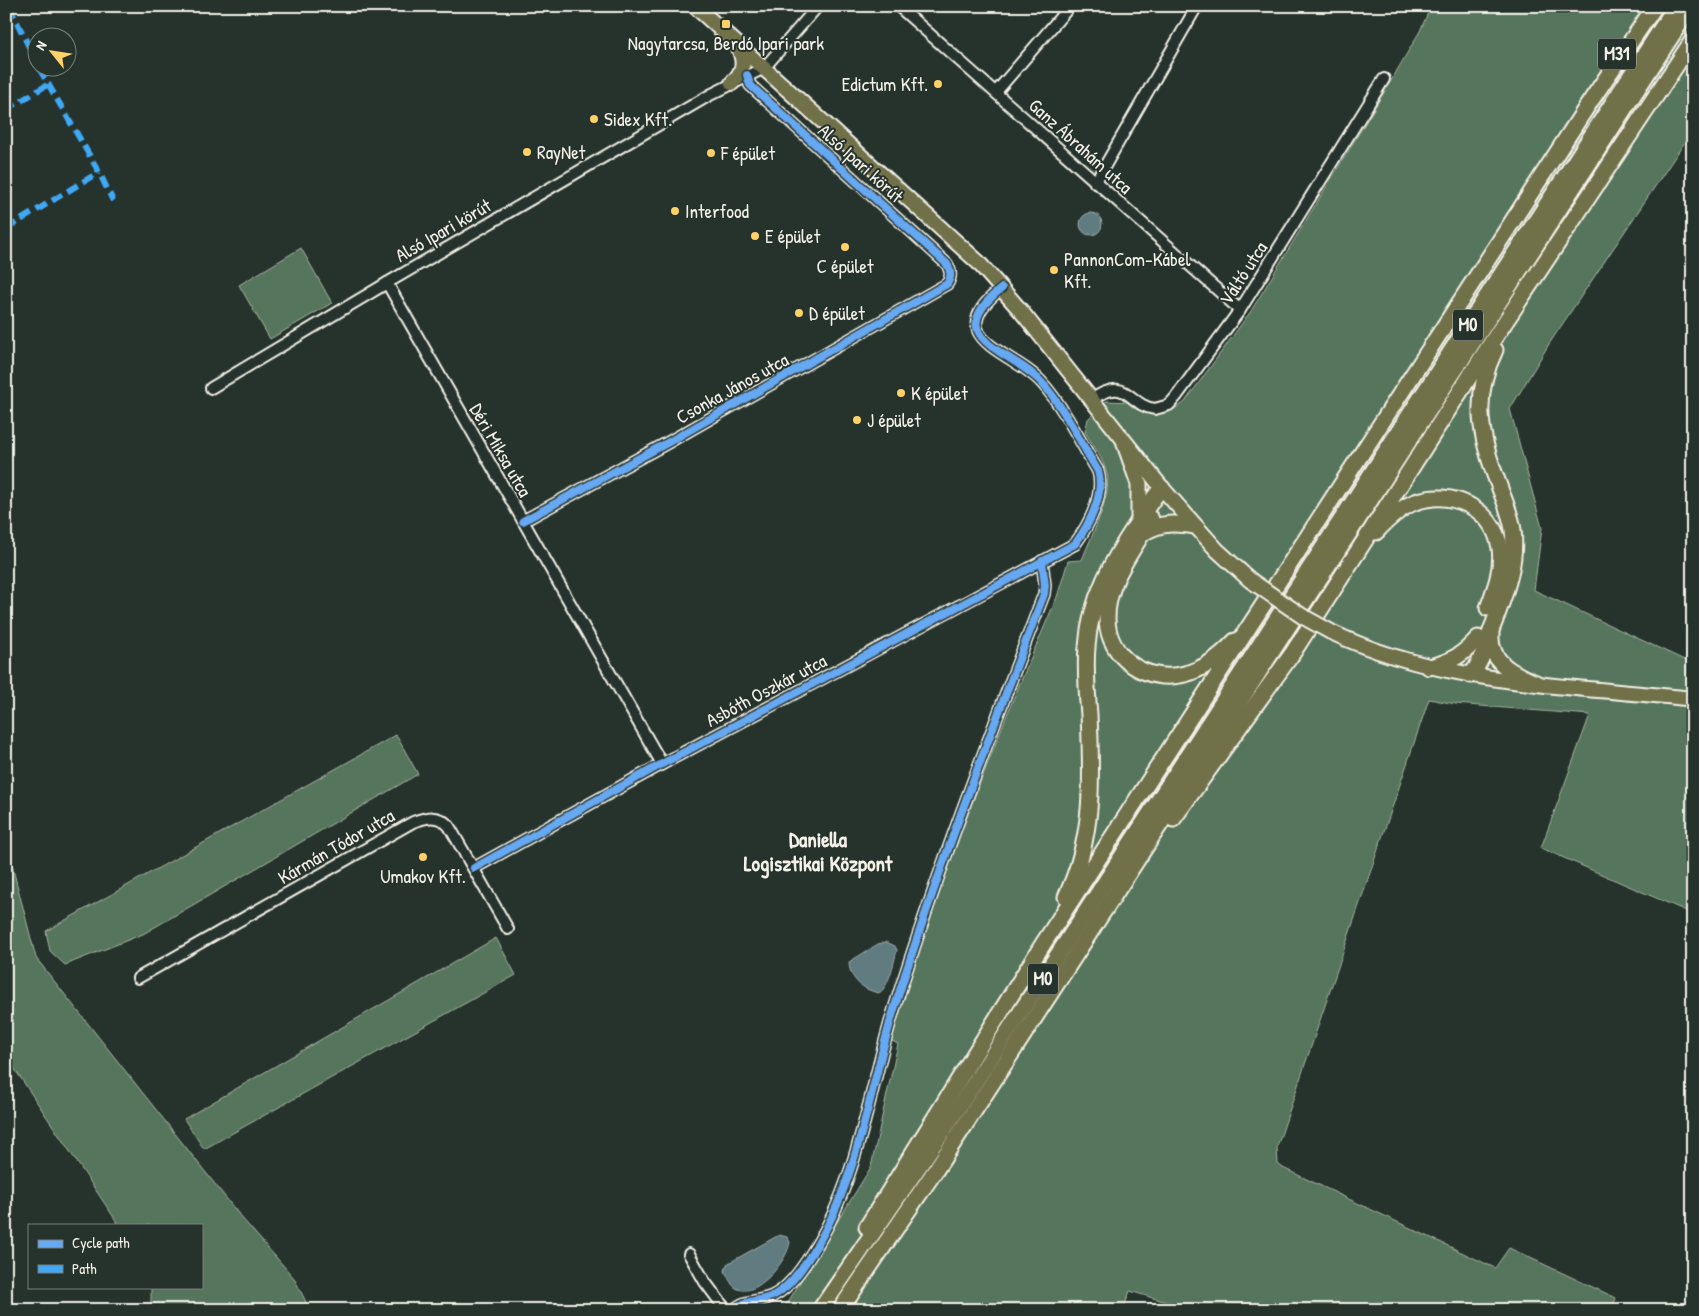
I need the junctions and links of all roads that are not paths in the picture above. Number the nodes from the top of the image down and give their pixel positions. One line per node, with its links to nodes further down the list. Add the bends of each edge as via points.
1 (695, 6): 11 (main road)
2 (818, 6): 12 (street)
3 (898, 6): 16 (street, Ganz Ábrahám utca)
4 (1070, 6): 16 (street)
5 (1198, 6): 18 (street)
6 (1643, 6): 17 (highway, M31)
7 (1655, 6): 17 (highway)
8 (1676, 6): 50 (highway, M0, via 949,1123)
9 (1691, 6): 41 (highway, M0)
10 (1693, 40): 23 (highway)
11 (738, 45): 12 (main road); 15 (main road, via 744,65)
12 (764, 68): 13 (street, Alsó Ipari körút); 21 (main road, via 978,262)
13 (747, 76): 15 (street, Alsó Ipari körút); 19 (street, Alsó Ipari körút, via 750,84 947,264)
14 (1384, 80): 22 (street, Váltó utca)
15 (732, 83): 20 (street, Alsó Ipari körút)
16 (996, 92): 18 (street, Ganz Ábrahám utca)
17 (1590, 102): 33 (highway)
18 (1095, 183): 22 (street, Ganz Ábrahám utca)
19 (951, 276): 28 (street, Csonka János utca, via 947,284 842,345)
20 (387, 282): 24 (street, Alsó Ipari körút); 28 (street, Déri Miksa utca)
21 (1002, 288): 25 (main road); 31 (street, Asbóth Oszkár utca, via 980,309 976,321 980,334 992,347 1043,384 1098,471 1101,484 1097,501 1075,544)
22 (1240, 310): 25 (street, Váltó utca, via 1169,405 1150,408 1131,395 1112,390 1104,391)
23 (1514, 310): 32 (highway); 34 (highway, via 1492,356 1481,397 1480,417 1485,450 1513,529 1512,567)
24 (211, 388)
25 (1091, 400): 26 (main road)
26 (1125, 444): 27 (main road); 30 (highway, via 1139,484)
27 (1162, 488): 29 (main road); 30 (highway)
28 (523, 521): 40 (street, Déri Miksa utca)
29 (1195, 526): 30 (highway, via 1166,523); 36 (main road, bridge, via 1250,580 1302,616 1381,654)
30 (1140, 527): 33 (highway, via 1109,599 1108,626 1117,650 1127,662 1150,674 1163,676 1192,672 1218,656); 44 (highway, via 1103,582 1091,617 1086,668 1092,762 1090,820 1077,872)
31 (1042, 561): 40 (street, Asbóth Oszkár utca); 48 (street, via 1044,594 921,925 888,1029 841,1199 812,1254 783,1288 768,1298 746,1302)
32 (1344, 572): 35 (highway, via 1385,522 1413,503 1440,498 1468,504 1487,519 1498,538 1500,550 1499,574); 41 (highway, via 1243,724 1165,828)
33 (1257, 615): 44 (highway)
34 (1492, 628): 37 (highway, via 1480,662); 38 (highway, via 1492,644 1501,665)
35 (1478, 638): 36 (highway, via 1456,658); 37 (highway, via 1469,661)
36 (1429, 668): 37 (main road)
37 (1470, 675): 38 (main road)
38 (1536, 683): 39 (main road)
39 (1693, 699)
40 (662, 764): 42 (street, Asbóth Oszkár utca)
41 (1136, 861): 51 (highway, M0, via 935,1171)
42 (474, 868): 43 (street, Kármán Tódor utca); 45 (street, Kármán Tódor utca, via 445,822 432,817 422,818)
43 (508, 929)
44 (1043, 944): 49 (highway)
45 (138, 978)
46 (689, 1254): 47 (street)
47 (726, 1310)
48 (734, 1310)
49 (813, 1310)
50 (820, 1310)
51 (840, 1310)

